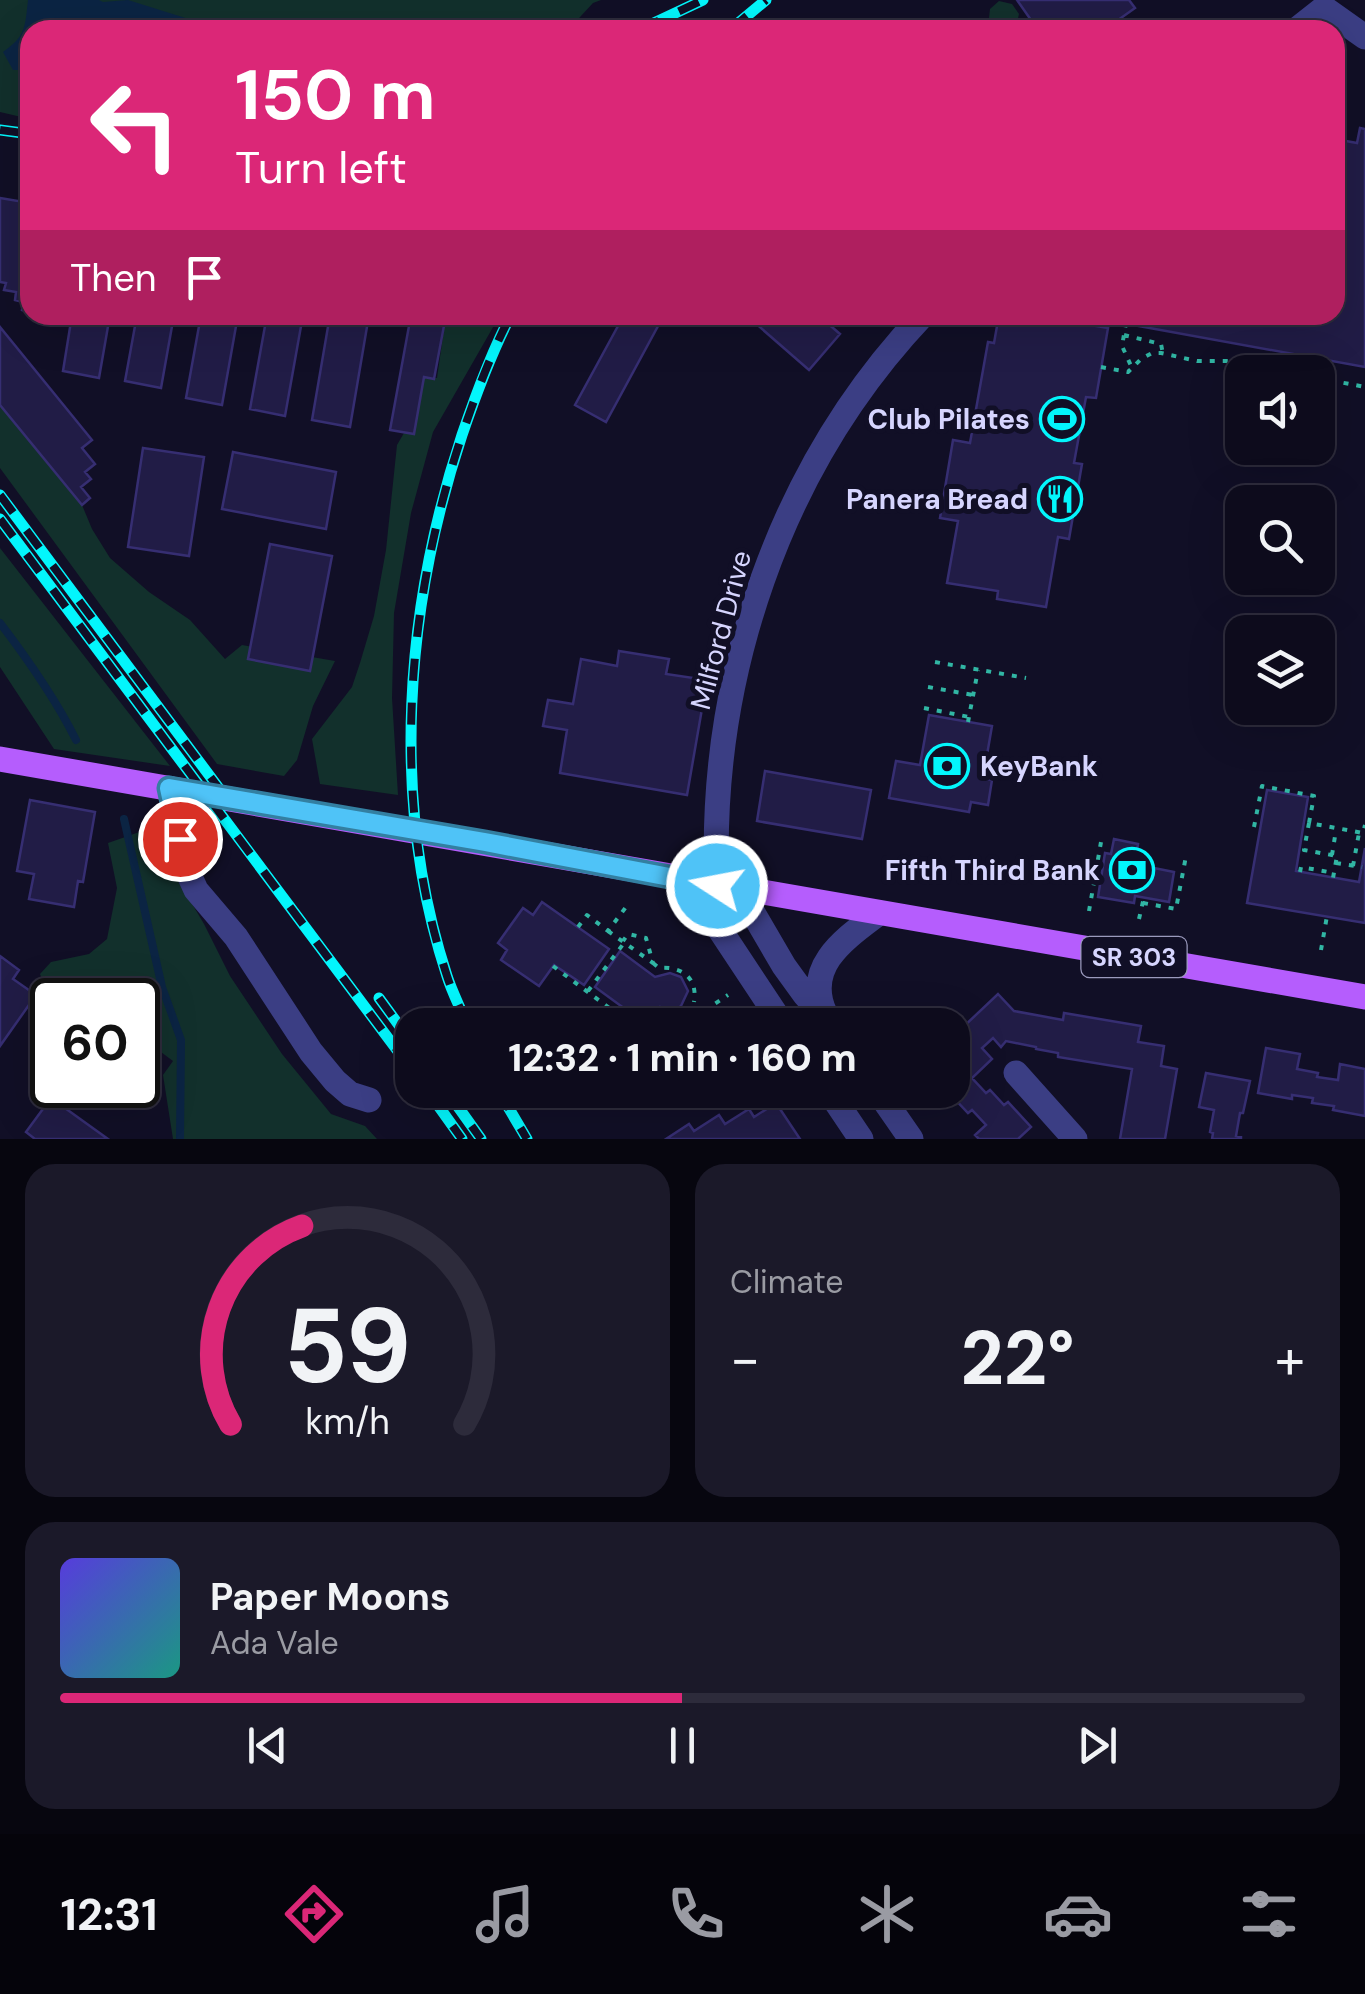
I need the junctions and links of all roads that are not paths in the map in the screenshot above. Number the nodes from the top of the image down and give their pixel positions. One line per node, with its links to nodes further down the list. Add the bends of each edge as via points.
1 (1327, 4): 2 (street)
2 (1365, 37)
3 (914, 325): 7 (street, Milford Drive, via 827,444 760,583 719,768 716,854)
4 (0, 758): 5 (main road, SR 303)
5 (169, 788): 6 (main road, SR 303); 14 (street, via 196,890 236,936 311,1052 350,1094)
6 (687, 880): 7 (main road, SR 303); 10 (street)
7 (728, 888): 8 (main road, SR 303); 11 (street)
8 (879, 914): 9 (main road, SR 303); 12 (street, via 838,945 822,972)
9 (1365, 997)
10 (772, 1008)
11 (817, 1008)
12 (823, 1008)
13 (1016, 1072): 19 (street)
14 (369, 1100)
15 (840, 1108): 17 (street)
16 (890, 1108): 18 (street)
17 (861, 1139)
18 (912, 1139)
19 (1075, 1139)

